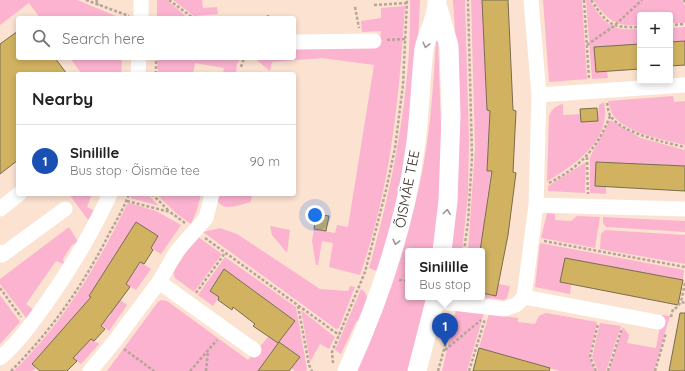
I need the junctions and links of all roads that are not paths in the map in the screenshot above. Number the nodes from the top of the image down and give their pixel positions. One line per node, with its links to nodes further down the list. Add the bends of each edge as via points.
1 (140, 0): 4 (street)
2 (531, 0): 10 (street)
3 (437, 4): 18 (main road, one-way to 3, via 448,201 451,115 449,46); 27 (main road, ÕISMÄE TEE, one-way to 27, via 425,48 415,150 396,244 365,331)
4 (141, 16)
5 (368, 41): 6 (street)
6 (296, 42)
7 (139, 60): 8 (street)
8 (138, 72)
9 (685, 85): 10 (street)
10 (539, 95): 14 (street)
11 (16, 196): 15 (street)
12 (109, 196): 26 (street, via 66,276 30,326)
13 (212, 196): 20 (street, via 206,218 177,251)
14 (536, 205): 17 (street); 21 (street)
15 (0, 209)
16 (65, 209): 19 (street, via 2,255)
17 (685, 209)
18 (442, 248)
19 (0, 252)
20 (159, 282): 25 (street); 28 (street)
21 (524, 297): 23 (street, via 516,305 504,309); 24 (street)
22 (436, 300): 29 (main road)
23 (441, 300)
24 (665, 323)
25 (254, 350)
26 (0, 358)
27 (340, 369)
28 (90, 371)
29 (417, 371)

